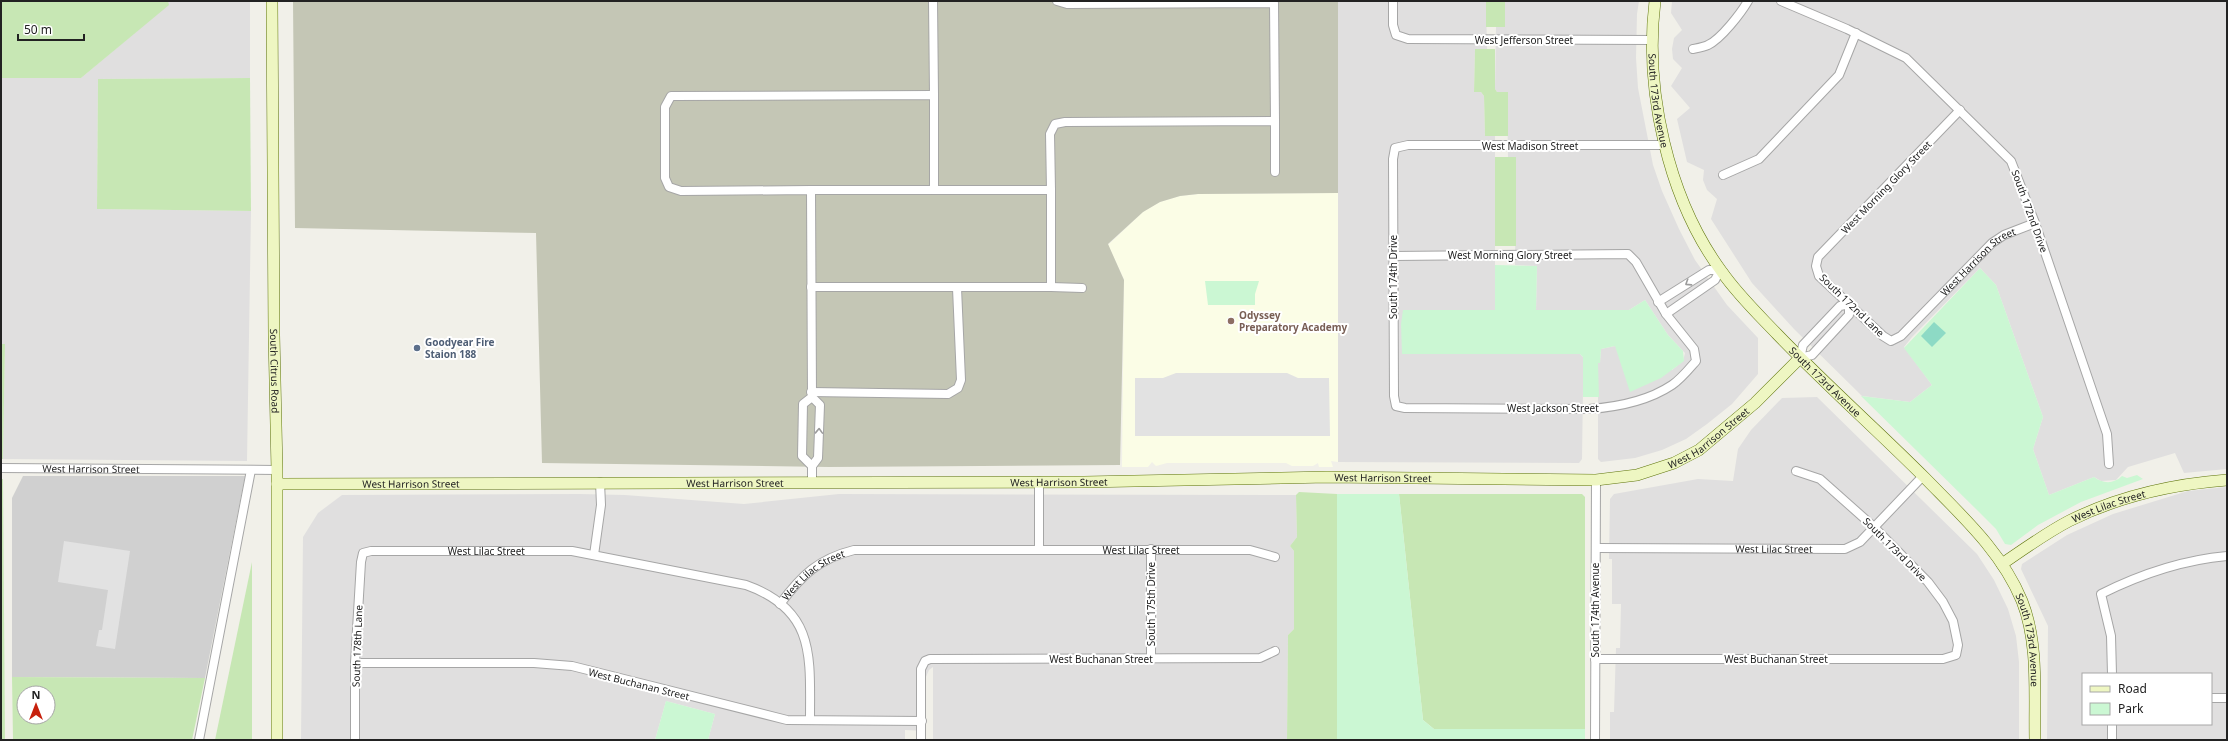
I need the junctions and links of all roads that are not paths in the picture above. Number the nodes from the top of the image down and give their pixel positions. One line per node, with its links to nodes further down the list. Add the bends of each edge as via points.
1 (272, 1): 41 (street, South Citrus Road)
2 (933, 1): 12 (street)
3 (1057, 1): 8 (street, via 1067,4)
4 (1393, 1): 10 (street, West Jefferson Street, via 1393,25 1396,35 1408,39)
5 (1655, 1): 10 (street, South 173rd Avenue)
6 (1748, 1): 11 (street, via 1719,37 1709,45)
7 (1781, 1): 9 (street, South 172nd Drive)
8 (1274, 2): 14 (street)
9 (1856, 33): 13 (street, South 172nd Drive, via 1906,58); 18 (street, via 1839,75 1759,159)
10 (1653, 40): 15 (street, South 173rd Avenue, via 1659,122)
11 (1693, 49)
12 (934, 95): 19 (street, via 671,96 665,107 665,178 669,187 681,191); 20 (street)
13 (1960, 110): 22 (street, South 172nd Drive, via 2011,161); 24 (street, West Morning Glory Street, via 1818,257)
14 (1275, 121): 17 (street); 21 (street, via 1055,124 1050,134)
15 (1665, 146): 16 (street, West Madison Street, via 1408,145); 25 (street, South 173rd Avenue, via 1698,234)
16 (1395, 148): 23 (street, South 174th Drive, via 1392,159)
17 (1275, 172)
18 (1723, 175)
19 (811, 190): 20 (street); 26 (street)
20 (934, 190): 21 (street)
21 (1051, 190): 27 (street)
22 (2035, 223): 33 (street, West Harrison Street, via 2004,235 1992,243 1900,336); 37 (street, South 172nd Drive, via 2107,434)
23 (1393, 256): 30 (street, West Morning Glory Street, via 1628,254 1636,262); 36 (street, South 174th Drive)
24 (1816, 266): 31 (street, South 172nd Lane, via 1819,276)
25 (1720, 270): 30 (street, one-way to 30, via 1709,270); 32 (street, via 1715,280); 34 (street, South 173rd Avenue, via 1739,294)
26 (811, 287): 28 (street); 35 (street)
27 (1051, 287): 28 (street); 29 (street)
28 (958, 288): 35 (street, via 961,380 958,388 948,394)
29 (1082, 288)
30 (1658, 302): 32 (street)
31 (1849, 304): 33 (street, South 172nd Lane); 34 (street, West Harrison Street, via 1840,306 1803,345); 34 (street, West Harrison Street, via 1849,315 1812,355)
32 (1666, 314): 36 (street, West Jackson Street, via 1694,349 1696,361 1672,385 1637,401 1610,408)
33 (1891, 341)
34 (1800, 358): 43 (street, South 173rd Avenue); 44 (street, West Harrison Street, via 1755,403 1699,450 1674,463 1637,475)
35 (811, 394): 38 (street, one-way to 35, via 818,458 820,405); 38 (street, via 803,404 802,456)
36 (1396, 406)
37 (2109, 464)
38 (812, 466): 47 (street)
39 (1, 468): 40 (street, West Harrison Street)
40 (251, 470): 41 (street, West Harrison Street); 71 (street)
41 (277, 470): 49 (street, South Citrus Road)
42 (1796, 471): 50 (street, South 173rd Drive, via 1820,479)
43 (1923, 476): 50 (street, West Lilac Street); 58 (street, South 173rd Avenue, via 1968,521)
44 (1596, 480): 48 (street, West Harrison Street, via 1327,476); 51 (street, South 174th Avenue)
45 (2227, 480): 58 (street, West Lilac Street, via 2191,484 2136,496 2103,507 2069,522)
46 (600, 482): 47 (street, West Harrison Street); 49 (street, West Harrison Street); 55 (street, via 601,505)
47 (812, 482): 48 (street, West Harrison Street)
48 (1039, 482): 53 (street)
49 (277, 484): 72 (street, South Citrus Road)
50 (1874, 527): 51 (street, West Lilac Street, via 1860,542 1845,549); 61 (street, South 173rd Drive, via 1923,577 1943,602 1953,621 1958,645)
51 (1596, 548): 63 (street, South 174th Avenue)
52 (1151, 549): 53 (street, West Lilac Street); 57 (street, West Lilac Street, via 1250,550); 62 (street, South 175th Drive)
53 (1039, 550): 59 (street, West Lilac Street, via 854,550 834,555 815,566 799,580)
54 (363, 553): 55 (street, West Lilac Street, via 572,551); 64 (street, South 178th Lane, via 360,562)
55 (594, 555): 59 (street, West Lilac Street, via 746,585 762,591)
56 (2227, 556): 65 (street, via 2169,566 2101,594 2111,636)
57 (1275, 557)
58 (2002, 564): 76 (street, South 173rd Avenue, via 2022,603 2030,629 2034,655)
59 (780, 604): 68 (street, via 800,625 809,651)
60 (1275, 651): 62 (street, West Buchanan Street, via 1260,658)
61 (1956, 655): 63 (street, West Buchanan Street, via 1943,659)
62 (1151, 659): 69 (street, West Buchanan Street, via 938,658 925,661 922,669)
63 (1595, 659): 75 (street, South 174th Avenue)
64 (355, 663): 68 (street, West Buchanan Street, via 534,663 572,666 757,714 787,720); 73 (street, South 178th Lane)
65 (2112, 673)
66 (2212, 698): 67 (street)
67 (2227, 698)
68 (810, 720): 69 (street, West Buchanan Street)
69 (922, 721): 74 (street)
70 (2112, 725): 77 (street)
71 (199, 740)
72 (277, 740)
73 (356, 740)
74 (921, 740)
75 (1595, 740)
76 (2035, 740)
77 (2112, 740)

